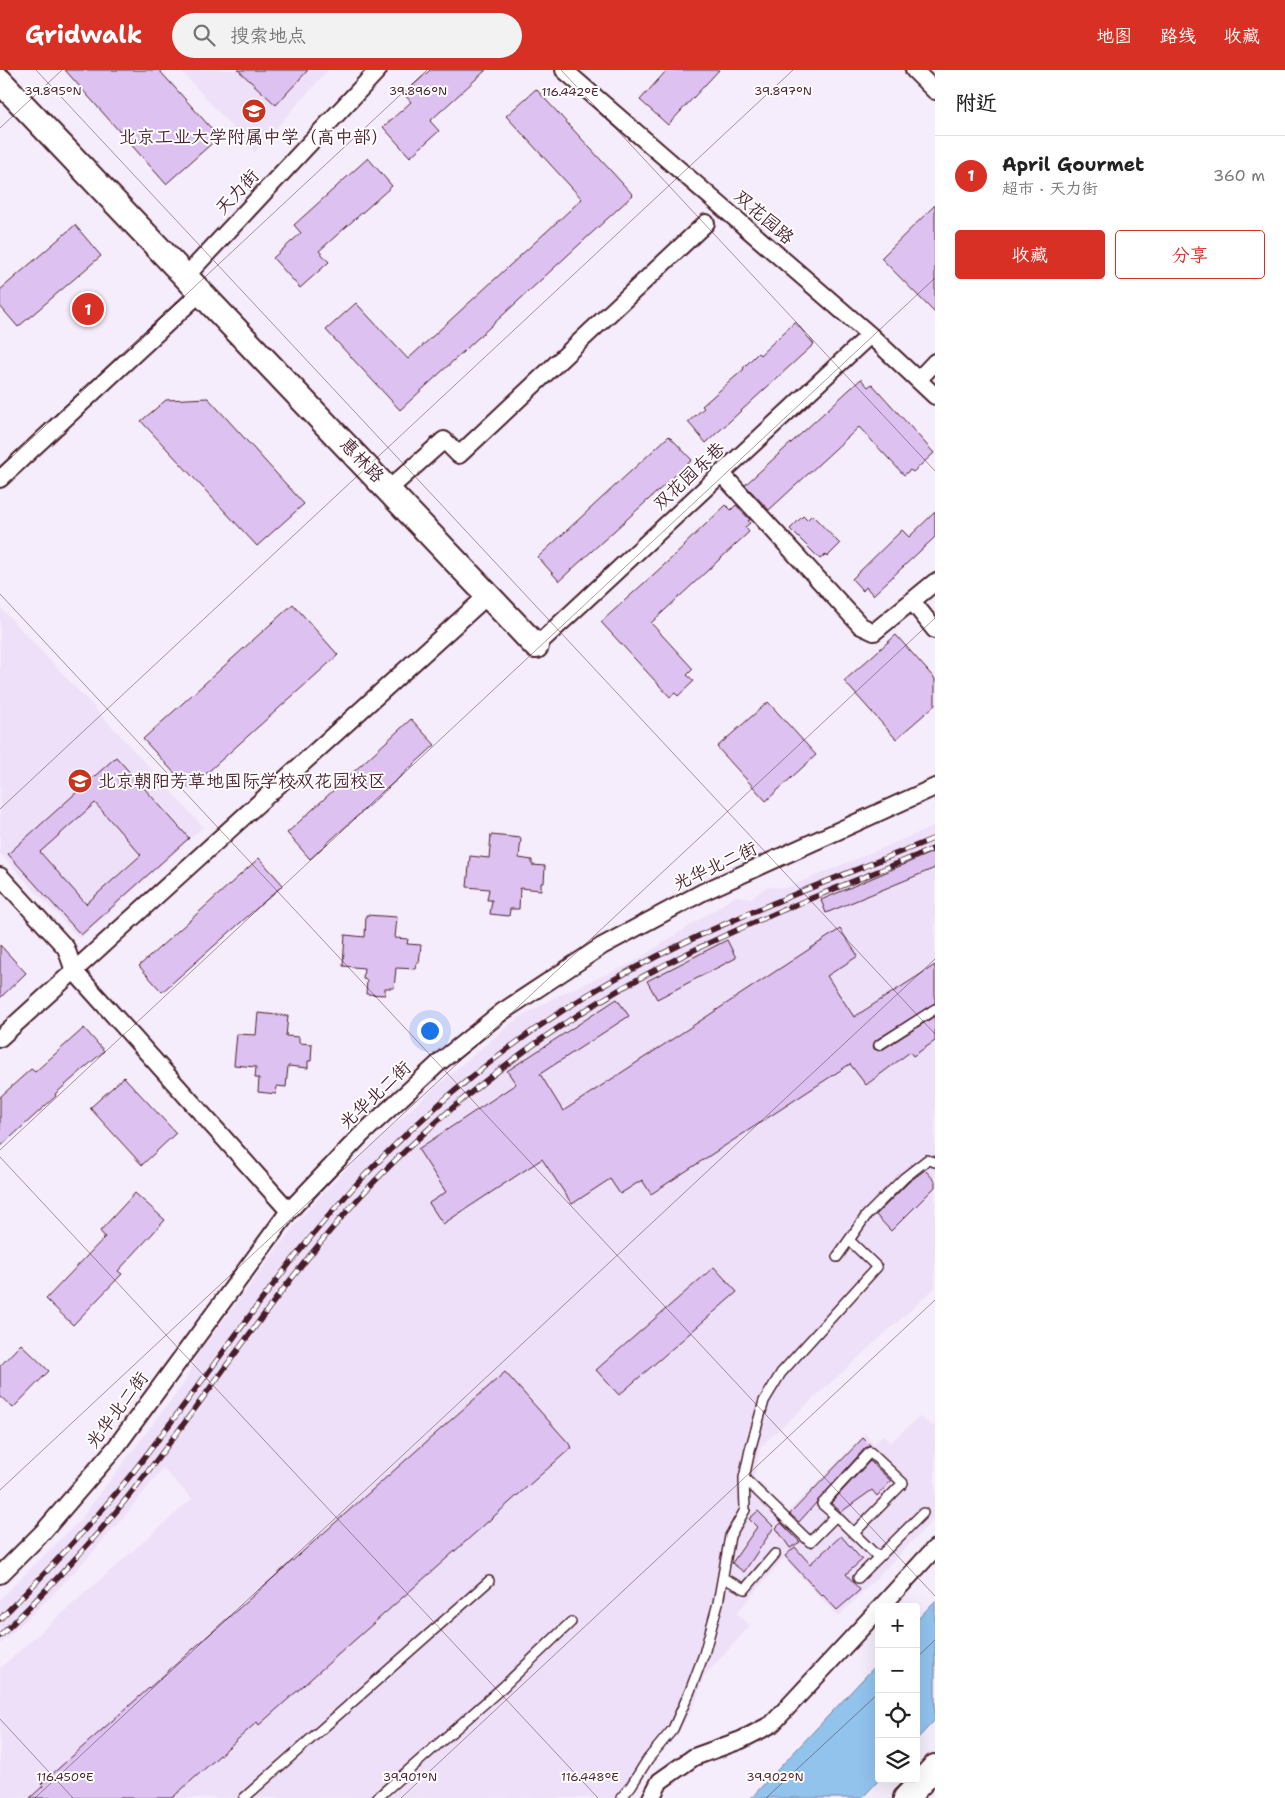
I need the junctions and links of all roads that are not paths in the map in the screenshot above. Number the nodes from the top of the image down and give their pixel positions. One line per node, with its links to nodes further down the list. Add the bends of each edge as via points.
1 (378, 70): 7 (street, 天力街)
2 (564, 70): 8 (street, 双花园路)
3 (914, 70): 5 (street)
4 (0, 81): 7 (street, 惠林路)
5 (935, 90)
6 (706, 223): 14 (street, via 459,455 444,440)
7 (194, 284): 13 (street, 天力街); 14 (street, 惠林路)
8 (870, 335): 10 (street, 双花园路); 12 (street, 双花园东巷)
9 (935, 362): 10 (street)
10 (918, 380): 11 (street, 双花园路)
11 (935, 396)
12 (721, 473): 17 (street, via 861,626 874,632); 19 (street, 双花园东巷)
13 (0, 479)
14 (389, 489): 16 (street, 惠林路)
15 (935, 582): 17 (street)
16 (489, 594): 19 (street, 惠林路); 22 (street)
17 (912, 601): 18 (street)
18 (935, 630)
19 (536, 646)
20 (935, 787): 27 (street, 光华北二街, via 703,892 602,946 502,1012 441,1061 362,1134)
21 (0, 876): 22 (street, via 66,948)
22 (74, 971): 24 (street); 27 (street)
23 (935, 1009): 25 (lane)
24 (0, 1038)
25 (879, 1045)
26 (935, 1162): 28 (lane, via 927,1160 904,1178 866,1216)
27 (289, 1211): 37 (street, 光华北二街, via 116,1447 43,1532)
28 (849, 1240): 29 (lane); 30 (lane, via 877,1267 781,1373 764,1402)
29 (837, 1257)
30 (744, 1478): 32 (lane, via 810,1542); 38 (lane, via 745,1510 730,1536)
31 (923, 1513): 36 (lane)
32 (836, 1516): 33 (lane); 33 (lane, via 822,1504 870,1452 903,1483)
33 (854, 1533): 36 (lane)
34 (935, 1548): 41 (street)
35 (775, 1554): 38 (lane, via 745,1589)
36 (878, 1557): 39 (lane)
37 (0, 1575)
38 (723, 1578): 47 (lane, via 704,1654 673,1729)
39 (858, 1578)
40 (489, 1581): 45 (lane)
41 (885, 1603)
42 (875, 1613): 48 (street, via 772,1724 741,1740 694,1757 660,1781)
43 (571, 1622): 46 (lane)
44 (935, 1767): 49 (street)
45 (244, 1798)
46 (377, 1798)
47 (621, 1798)
48 (652, 1798)
49 (906, 1798)

